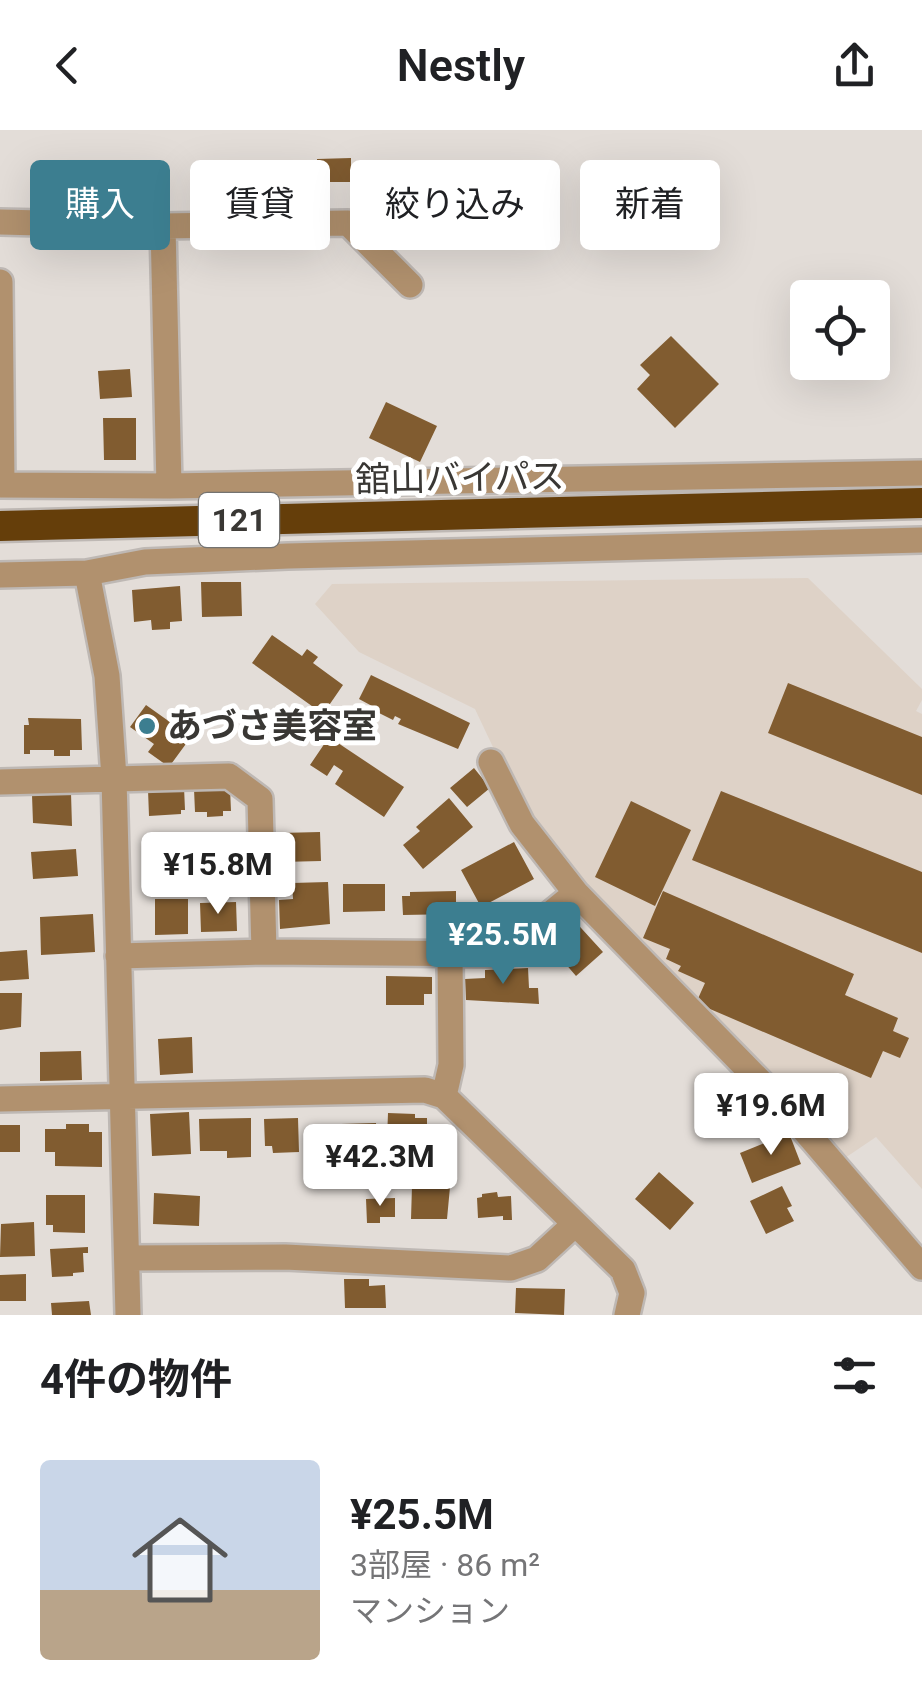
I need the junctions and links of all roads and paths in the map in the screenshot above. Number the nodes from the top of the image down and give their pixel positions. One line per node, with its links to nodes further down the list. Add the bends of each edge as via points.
1 (0, 222): 2 (street)
2 (30, 223)
3 (170, 226): 6 (street, via 348,222)
4 (163, 250): 9 (street)
5 (0, 282): 8 (street)
6 (410, 284)
7 (922, 473): 9 (street)
8 (1, 485): 9 (street)
9 (169, 486)
10 (922, 502): 11 (highway, 舘山バイパス / 121)
11 (0, 526)
12 (922, 540): 13 (street, via 180,560)
13 (86, 573): 14 (street); 16 (street, via 107,676)
14 (0, 575)
15 (492, 762): 18 (street, via 522,824)
16 (114, 778): 17 (street); 19 (street, via 229,776 260,799); 21 (street)
17 (0, 782)
18 (576, 893): 20 (street, via 501,954); 27 (street, via 782,1104)
19 (264, 952): 20 (street); 21 (street)
20 (450, 955): 23 (street, via 451,1066)
21 (118, 956): 22 (street)
22 (122, 1096): 23 (street, via 425,1090); 24 (street); 26 (street)
23 (444, 1096): 25 (street)
24 (0, 1098)
25 (575, 1224): 26 (street, via 537,1259 511,1268); 29 (street, via 623,1270 632,1294)
26 (128, 1258): 28 (street)
27 (922, 1267)
28 (128, 1315)
29 (627, 1315)

